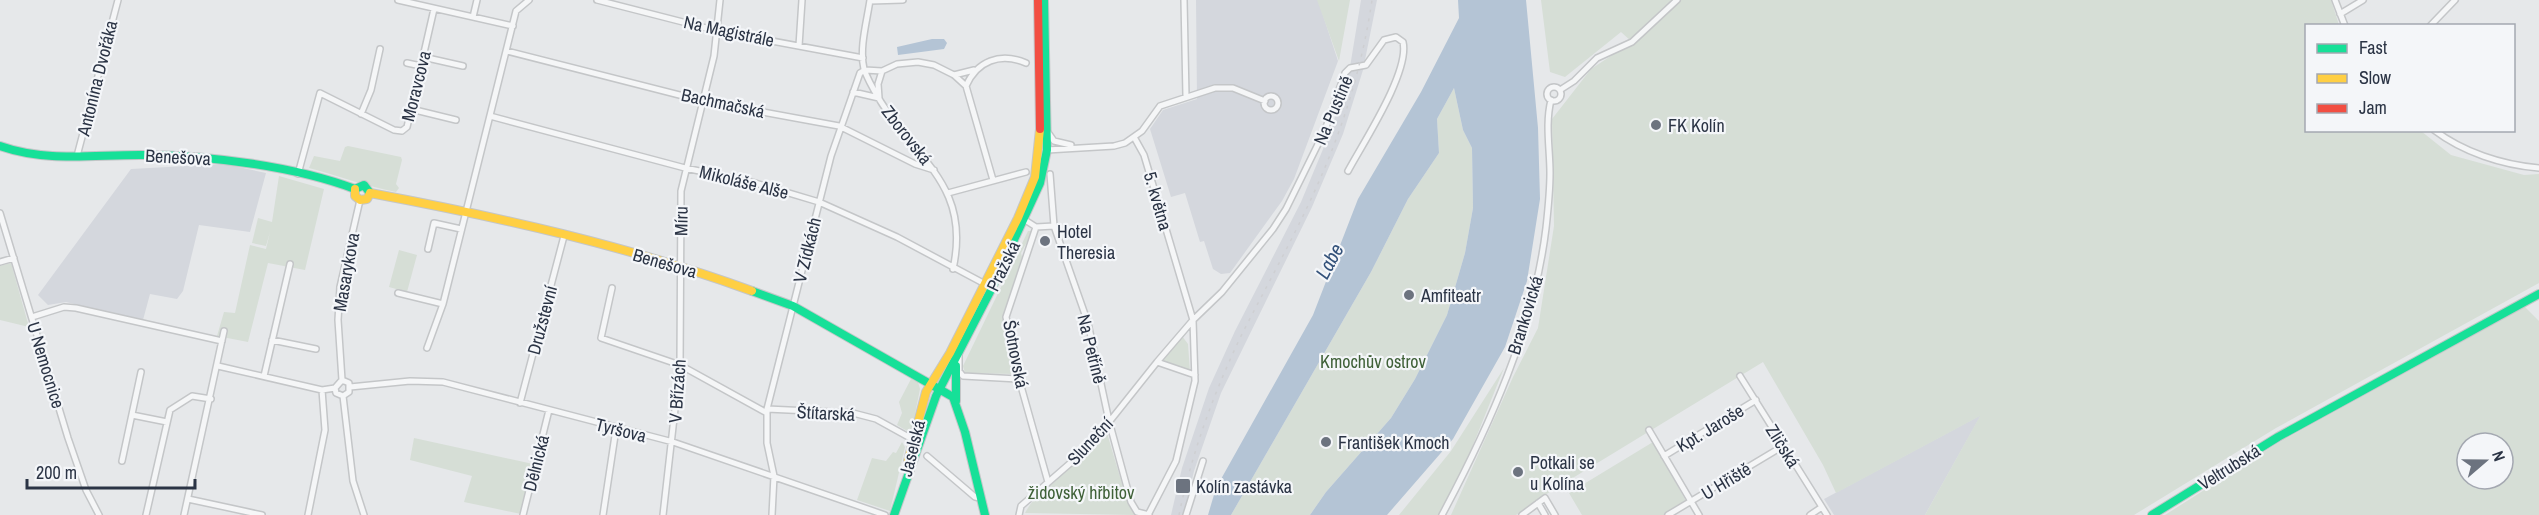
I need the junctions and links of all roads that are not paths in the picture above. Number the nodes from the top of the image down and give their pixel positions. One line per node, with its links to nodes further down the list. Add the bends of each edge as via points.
1 (118, 0): 58 (street, Antonína Dvořáka)
2 (398, 0): 18 (street)
3 (477, 0): 20 (street)
4 (529, 0): 23 (street, via 518,8)
5 (597, 0): 24 (street, Na Magistrále)
6 (720, 0): 24 (street, Míru)
7 (802, 0): 25 (street)
8 (903, 0): 17 (street)
9 (1038, 0): 54 (street, Pražská)
10 (1044, 0): 51 (street, Pražská)
11 (1184, 0): 41 (street)
12 (1677, 0): 39 (street, via 1632,42 1597,58)
13 (2335, 0): 19 (street)
14 (2363, 0): 19 (street)
15 (2455, 0): 22 (street)
16 (870, 1): 17 (street); 29 (street, Zborovská)
17 (878, 1)
18 (434, 9): 20 (street); 28 (street, Moravcova)
19 (2340, 14): 21 (street)
20 (473, 17): 23 (street)
21 (2344, 24)
22 (2432, 24)
23 (513, 26): 27 (street)
24 (718, 31): 25 (street, Na Magistrále); 44 (street, Míru)
25 (799, 46): 29 (street, Na Magistrále)
26 (380, 49): 47 (street)
27 (507, 51): 44 (street, Bachmačská); 48 (street)
28 (423, 57): 32 (street, Moravcova); 33 (street)
29 (863, 58): 34 (street, Zborovská)
30 (407, 63): 32 (street)
31 (1026, 63): 35 (street, via 994,59)
32 (421, 66): 46 (street, Moravcova)
33 (463, 66)
34 (865, 70): 36 (street); 40 (street, V Zídkách); 42 (street, Zborovská)
35 (976, 70): 37 (street); 38 (street)
36 (882, 71): 37 (street, via 897,64 918,62); 42 (street)
37 (954, 75): 38 (street)
38 (966, 86): 67 (street)
39 (1560, 90): 43 (street, via 1559,99); 43 (street, via 1554,86 1548,89)
40 (853, 92): 42 (street); 50 (street, V Zídkách)
41 (1186, 96): 45 (street, via 1226,86); 53 (street, via 1160,106)
42 (879, 98): 62 (street, Zborovská)
43 (1551, 100): 158 (street, Brankovická, via 1548,207 1534,293 1495,402)
44 (703, 101): 50 (street, Bachmačská); 60 (street, Míru)
45 (1265, 101)
46 (411, 109): 47 (street, Moravcova, via 407,127 398,132); 49 (street)
47 (361, 114): 65 (street, Moravcova, via 320,93)
48 (490, 117): 60 (street, Mikoláše Alše); 73 (street)
49 (456, 120)
50 (839, 126): 62 (street, Bachmačská); 72 (street, V Zídkách)
51 (1047, 131): 56 (street, via 1056,142); 57 (street, Pražská)
52 (2437, 132): 61 (street, via 2448,141 2492,159)
53 (1134, 137): 56 (street, via 1114,146); 93 (street, 5. května, via 1144,155)
54 (1040, 139): 57 (street); 59 (street, Pražská)
55 (0, 146): 58 (street, Benešova, via 33,155)
56 (1082, 147): 57 (street)
57 (1047, 150): 59 (street); 75 (street, Pražská, via 1040,183)
58 (77, 156): 65 (street, Benešova, via 181,154)
59 (1039, 159): 86 (street, Pražská, via 1032,186)
60 (686, 168): 72 (street, Mikoláše Alše); 84 (street, Míru, via 681,199)
61 (2539, 168)
62 (934, 170): 70 (street, Zborovská)
63 (1348, 171): 93 (street, Na Pustině, via 1396,80 1404,49 1403,42 1396,37 1384,40 1366,65 1345,73 1324,130 1286,209 1222,292)
64 (1026, 172): 67 (street)
65 (298, 174): 68 (street, Benešova)
66 (1050, 174): 76 (street, Na Petříně)
67 (993, 180): 70 (street)
68 (355, 189): 69 (street, Benešova, via 364,185); 71 (street)
69 (370, 193): 71 (street, via 367,199); 73 (street, Benešova)
70 (948, 193): 85 (street, Zborovská, via 956,228)
71 (360, 200): 108 (street, Masarykova, via 340,287)
72 (819, 202): 85 (street, Mikoláše Alše, via 897,237); 91 (street, V Zídkách)
73 (465, 210): 78 (street); 79 (street, Benešova)
74 (0, 213): 81 (street, U Nemocnice)
75 (1025, 220): 77 (street); 99 (street, Pražská)
76 (1054, 226): 77 (street); 122 (street, Na Petříně, via 1088,323)
77 (1036, 227): 107 (street, Šotnovská, via 1006,317)
78 (461, 229): 80 (street, via 434,223); 90 (street)
79 (564, 236): 84 (street, Benešova); 117 (street, Družstevní)
80 (428, 249)
81 (14, 258): 82 (street); 92 (street, U Nemocnice)
82 (0, 262)
83 (290, 264): 95 (street)
84 (680, 266): 91 (street, Benešova); 101 (street, V Břízách)
85 (953, 269): 86 (street, Mikoláše Alše)
86 (985, 284): 109 (street, Pražská)
87 (612, 288): 101 (street, Štítarská, via 601,338)
88 (398, 293): 90 (street)
89 (2539, 294): 166 (street, Veltrubská, via 2306,422)
90 (443, 304): 97 (street)
91 (793, 306): 109 (street, Benešova); 120 (street, V Zídkách)
92 (32, 317): 96 (street, via 64,307 76,308); 141 (street, U Nemocnice, via 68,438)
93 (1193, 320): 100 (street, Sluneční); 104 (street, 5. května)
94 (224, 331): 96 (street)
95 (272, 340): 98 (street); 105 (street)
96 (222, 341): 102 (street)
97 (427, 348)
98 (316, 349)
99 (958, 356): 107 (street, via 959,370 966,376); 112 (street, Pražská); 118 (street, via 954,375)
100 (1157, 362): 104 (street); 122 (street, Sluneční)
101 (680, 365): 120 (street, Štítarská); 127 (street, V Břízách)
102 (218, 366): 105 (street); 115 (street)
103 (141, 372): 121 (street)
104 (1195, 375): 156 (street, 5. května, via 1193,398 1176,461)
105 (264, 376): 113 (street)
106 (1740, 376): 116 (street, Zličská)
107 (1019, 379): 134 (street, Šotnovská)
108 (342, 380): 110 (street); 111 (street)
109 (932, 383): 112 (street, Benešova); 126 (street, Jaselská, via 926,392)
110 (350, 387): 114 (street, via 350,392); 117 (street, Tyršova, via 443,382)
111 (335, 388): 113 (street); 114 (street)
112 (940, 388): 118 (street); 153 (street, Jaselská)
113 (322, 390): 146 (street, via 325,430)
114 (343, 396): 147 (street, via 353,481)
115 (211, 399): 123 (street, via 189,396 171,408); 136 (street)
116 (1756, 400): 128 (street, Zličská); 130 (street, Kpt. Jaroše)
117 (520, 403): 119 (street, Tyršova)
118 (957, 403): 135 (street)
119 (549, 411): 124 (street, Tyršova); 148 (street, Dělnická)
120 (767, 411): 126 (street, Štítarská, via 853,413 876,419); 133 (street, V Zídkách, via 767,443)
121 (132, 415): 123 (street); 131 (street)
122 (1108, 421): 134 (street, Sluneční, via 1090,446); 156 (street, Na Petříně, via 1131,502 1137,512)
123 (167, 422): 142 (street)
124 (616, 429): 127 (street, Tyršova); 149 (street)
125 (1649, 429): 130 (street)
126 (914, 441): 153 (street, Jaselská)
127 (673, 442): 133 (street, Tyršova); 150 (street, V Břízách)
128 (1784, 446): 137 (street, U Hřiště); 139 (street, Zličská)
129 (927, 456): 135 (street)
130 (1664, 456): 137 (street)
131 (122, 461)
132 (1203, 461): 157 (street)
133 (774, 476): 151 (street, V Zídkách); 152 (street, Tyršova)
134 (1048, 482): 155 (street, Sluneční, via 1021,506)
135 (980, 498): 154 (street)
136 (188, 500): 140 (street); 143 (street)
137 (1691, 501): 162 (street, U Hřiště); 163 (street)
138 (1538, 503): 159 (street); 160 (street); 161 (street, via 1545,498)
139 (1822, 507): 164 (street); 165 (street, Zličská)
140 (227, 508): 144 (street); 145 (street)
141 (99, 515)
142 (146, 515)
143 (184, 515)
144 (226, 515)
145 (262, 515)
146 (308, 515)
147 (364, 515)
148 (523, 515)
149 (603, 515)
150 (663, 515)
151 (772, 515)
152 (885, 515)
153 (894, 515)
154 (985, 515)
155 (1019, 515)
156 (1148, 515)
157 (1186, 515)
158 (1442, 515)
159 (1522, 515)
160 (1545, 515)
161 (1555, 515)
162 (1668, 515)
163 (1699, 515)
164 (1810, 515)
165 (1827, 515)
166 (2152, 515)

